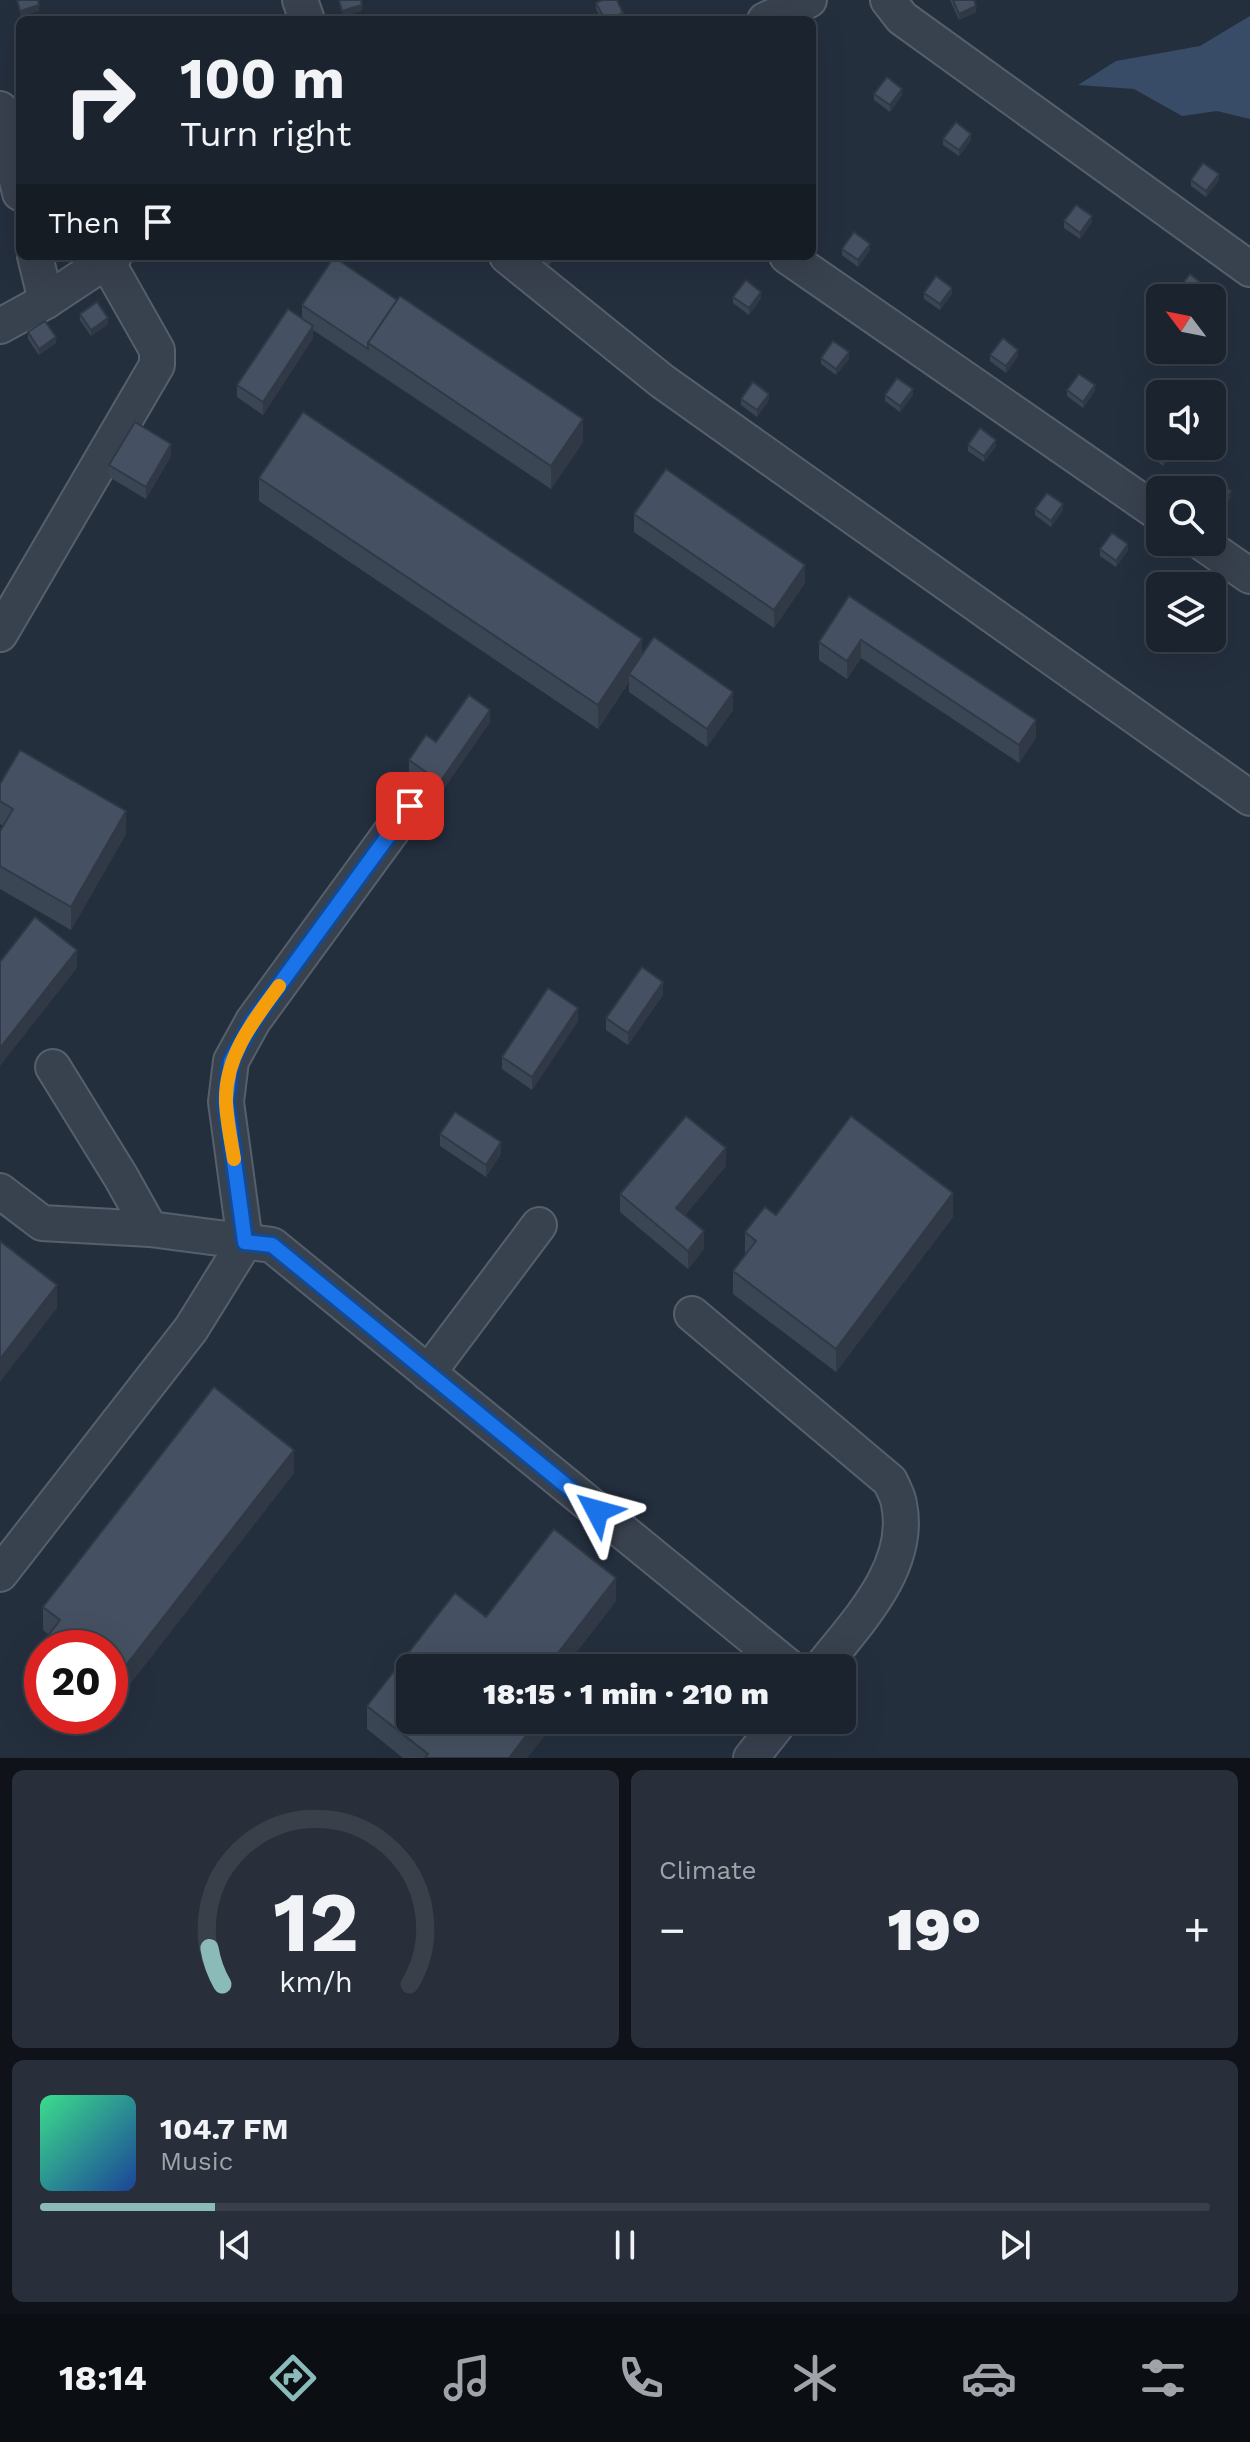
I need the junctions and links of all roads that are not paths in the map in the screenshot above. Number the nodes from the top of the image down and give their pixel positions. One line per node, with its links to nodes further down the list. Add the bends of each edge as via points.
1 (809, 0): 3 (street)
2 (888, 0): 11 (street, via 902,18)
3 (774, 16)
4 (0, 109): 5 (street)
5 (16, 176)
6 (36, 260): 12 (street)
7 (107, 260): 12 (street)
8 (111, 260): 17 (street, via 157,350 157,365)
9 (512, 260): 18 (street, via 662,381)
10 (793, 260): 14 (street)
11 (1250, 269)
12 (46, 301): 13 (street)
13 (0, 326)
14 (1146, 504)
15 (1221, 556): 16 (street)
16 (1250, 576)
17 (0, 634)
18 (1250, 798)
19 (410, 806): 24 (street, via 253,1021 231,1061 226,1102)
20 (53, 1067): 23 (street)
21 (0, 1191): 23 (street, via 42,1223)
22 (539, 1225): 26 (street)
23 (150, 1229): 24 (street)
24 (245, 1242): 26 (street, via 272,1245); 27 (street, via 191,1329)
25 (692, 1314): 29 (street, via 890,1481 899,1502 895,1561 871,1604)
26 (428, 1373): 28 (street)
27 (0, 1574)
28 (773, 1654)
29 (832, 1654)
30 (770, 1734): 31 (street)
31 (751, 1758)

